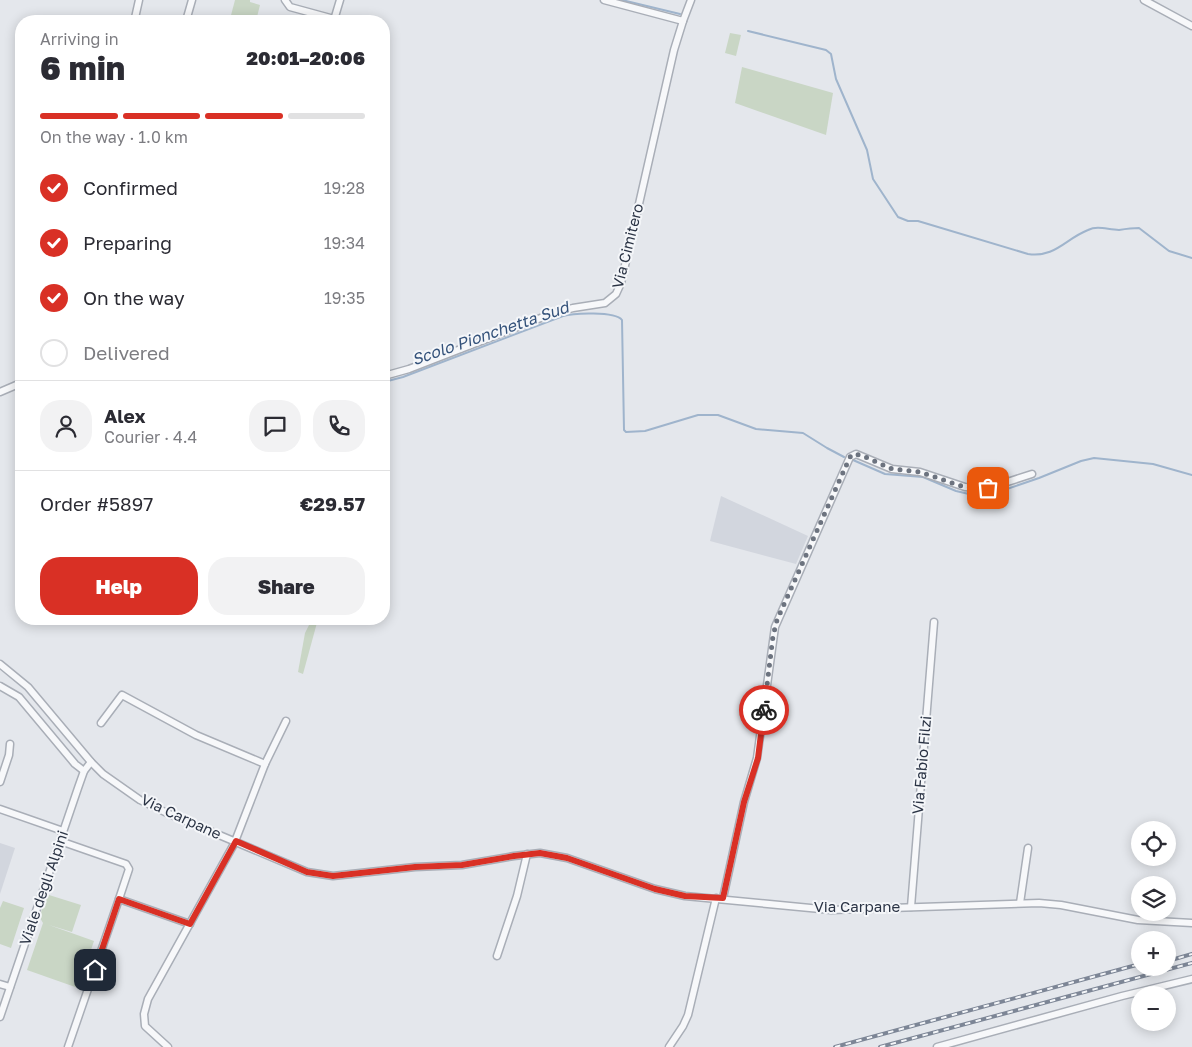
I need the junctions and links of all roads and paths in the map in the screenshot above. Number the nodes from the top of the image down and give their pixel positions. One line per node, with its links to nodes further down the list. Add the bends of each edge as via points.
1 (140, 0): 8 (street)
2 (192, 0): 9 (street)
3 (285, 0): 10 (street, via 290,7)
4 (340, 0): 11 (street)
5 (604, 0): 12 (street)
6 (691, 0): 12 (street, Via Cimitero)
7 (1144, 0): 13 (street)
8 (136, 15)
9 (188, 15)
10 (317, 15)
11 (336, 15)
12 (684, 18): 14 (street, Via Cimitero, via 616,294 605,303 551,314)
13 (1192, 26)
14 (390, 374)
15 (15, 385): 16 (street)
16 (0, 392)
17 (1032, 474): 36 (street, via 988,488 964,487 920,472 892,469 856,454 850,457 775,627 758,758)
18 (934, 622): 39 (street, Via Fabio Filzi)
19 (0, 664): 20 (street, Via Carpane)
20 (23, 681): 22 (street); 26 (street, Via Carpane)
21 (0, 686): 22 (street)
22 (14, 693): 28 (street)
23 (286, 721): 27 (street)
24 (101, 723): 27 (street, via 122,695 196,735)
25 (10, 744): 29 (street)
26 (91, 762): 28 (street, Viale degli Alpini); 33 (street, Via Carpane, via 140,800)
27 (264, 764): 33 (street)
28 (84, 771): 31 (street, Viale degli Alpini)
29 (0, 782)
30 (0, 809): 31 (street)
31 (63, 831): 32 (street, Viale degli Alpini)
32 (60, 841): 37 (street, via 126,864 129,869); 45 (street, Viale degli Alpini)
33 (236, 841): 35 (street, Via Carpane, via 307,872 333,876 462,865); 41 (street)
34 (1028, 848): 38 (street)
35 (527, 854): 36 (street, Via Carpane, via 567,858 655,889 685,896); 42 (street)
36 (720, 898): 39 (street, Via Carpane, via 831,910); 49 (street, via 688,1016)
37 (119, 899): 41 (street); 47 (street)
38 (1020, 903): 39 (street, Via Carpane); 40 (street, Via Carpane, via 1061,905 1138,920)
39 (911, 907)
40 (1192, 922)
41 (190, 924): 48 (street, via 148,999 144,1014 145,1026)
42 (497, 956)
43 (1192, 979): 50 (street)
44 (0, 984): 45 (street)
45 (10, 987): 46 (street, Viale degli Alpini)
46 (0, 1017)
47 (68, 1047)
48 (168, 1047)
49 (669, 1047)
50 (937, 1047)

